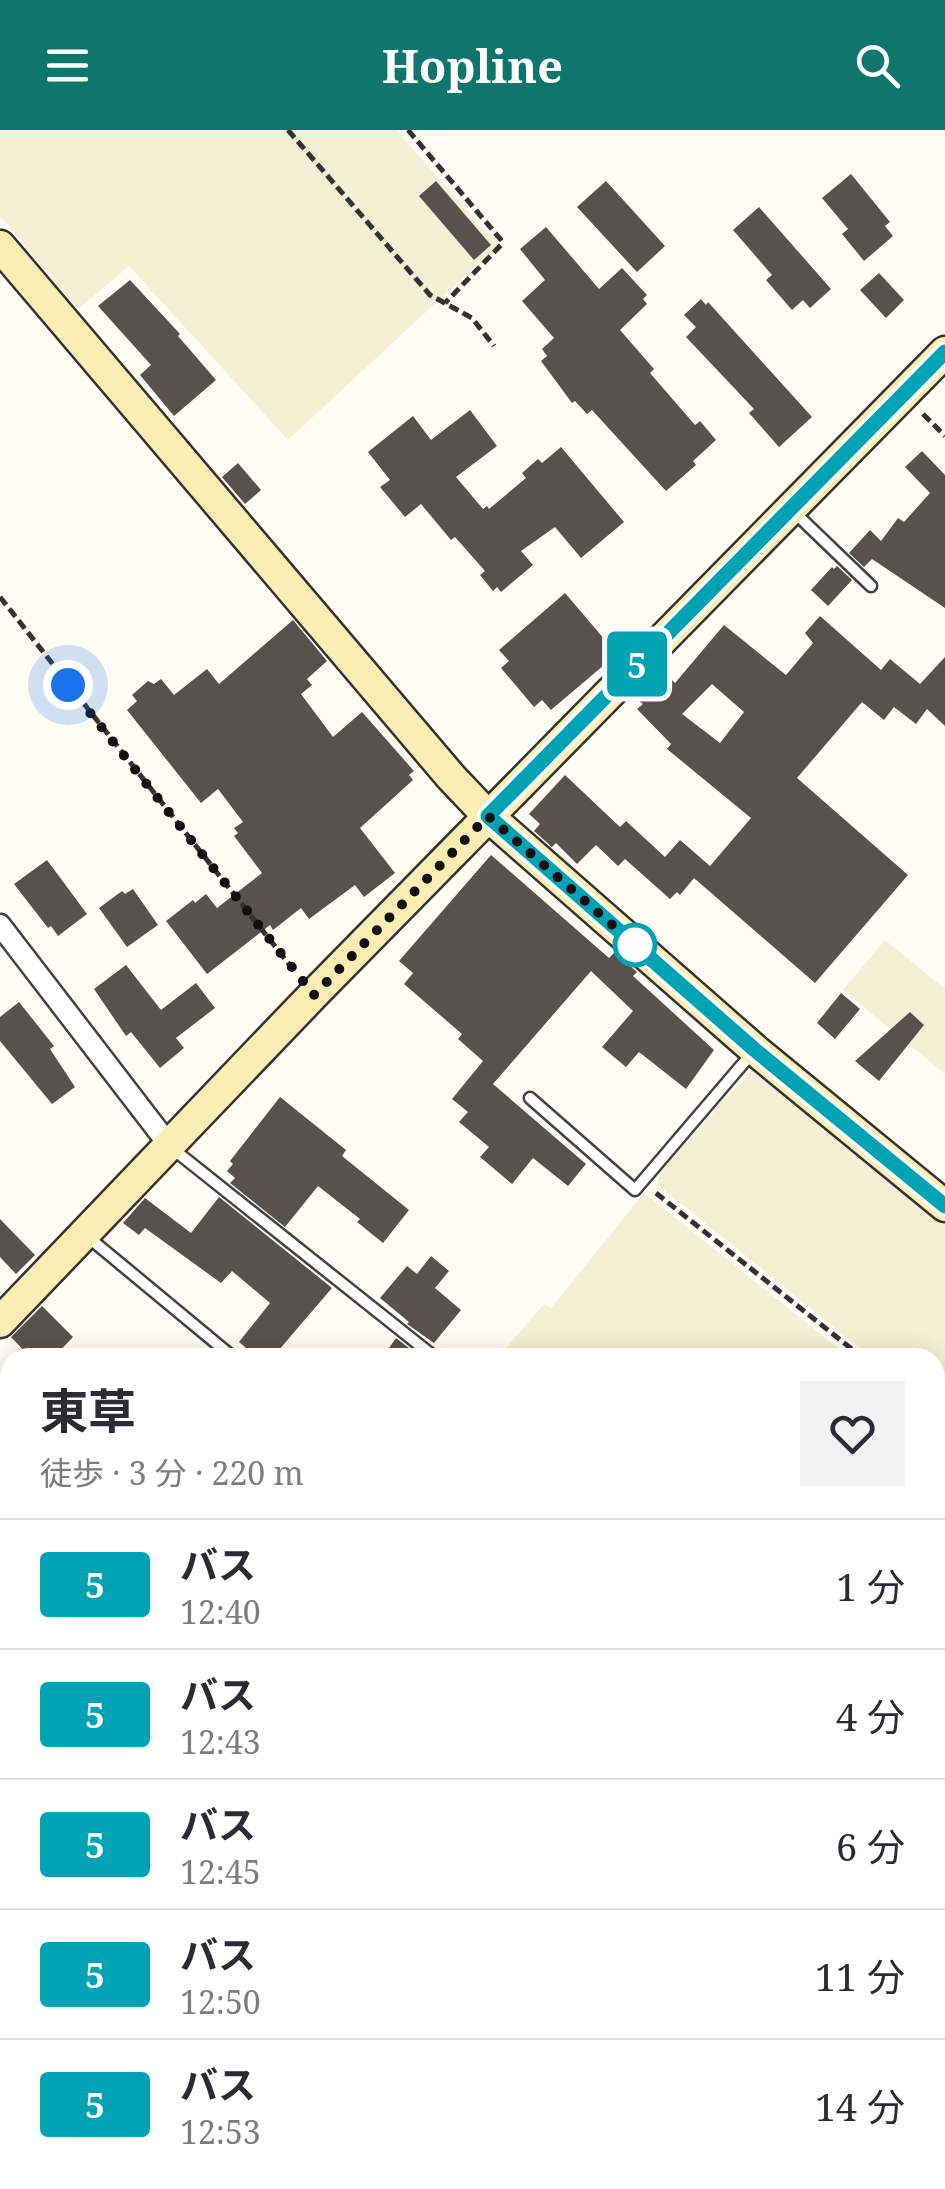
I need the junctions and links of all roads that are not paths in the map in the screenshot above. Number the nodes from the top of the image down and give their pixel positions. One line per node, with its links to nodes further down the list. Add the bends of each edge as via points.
1 (0, 246): 5 (street)
2 (945, 352): 3 (street)
3 (790, 508): 4 (lane); 5 (street)
4 (870, 586)
5 (488, 816): 7 (street); 9 (street)
6 (0, 925): 9 (street)
7 (755, 1050): 8 (lane, via 634,1190); 10 (street)
8 (530, 1098)
9 (169, 1145): 11 (street); 14 (lane)
10 (945, 1206)
11 (84, 1234): 12 (street); 13 (lane)
12 (0, 1322)
13 (222, 1348)
14 (423, 1348)

